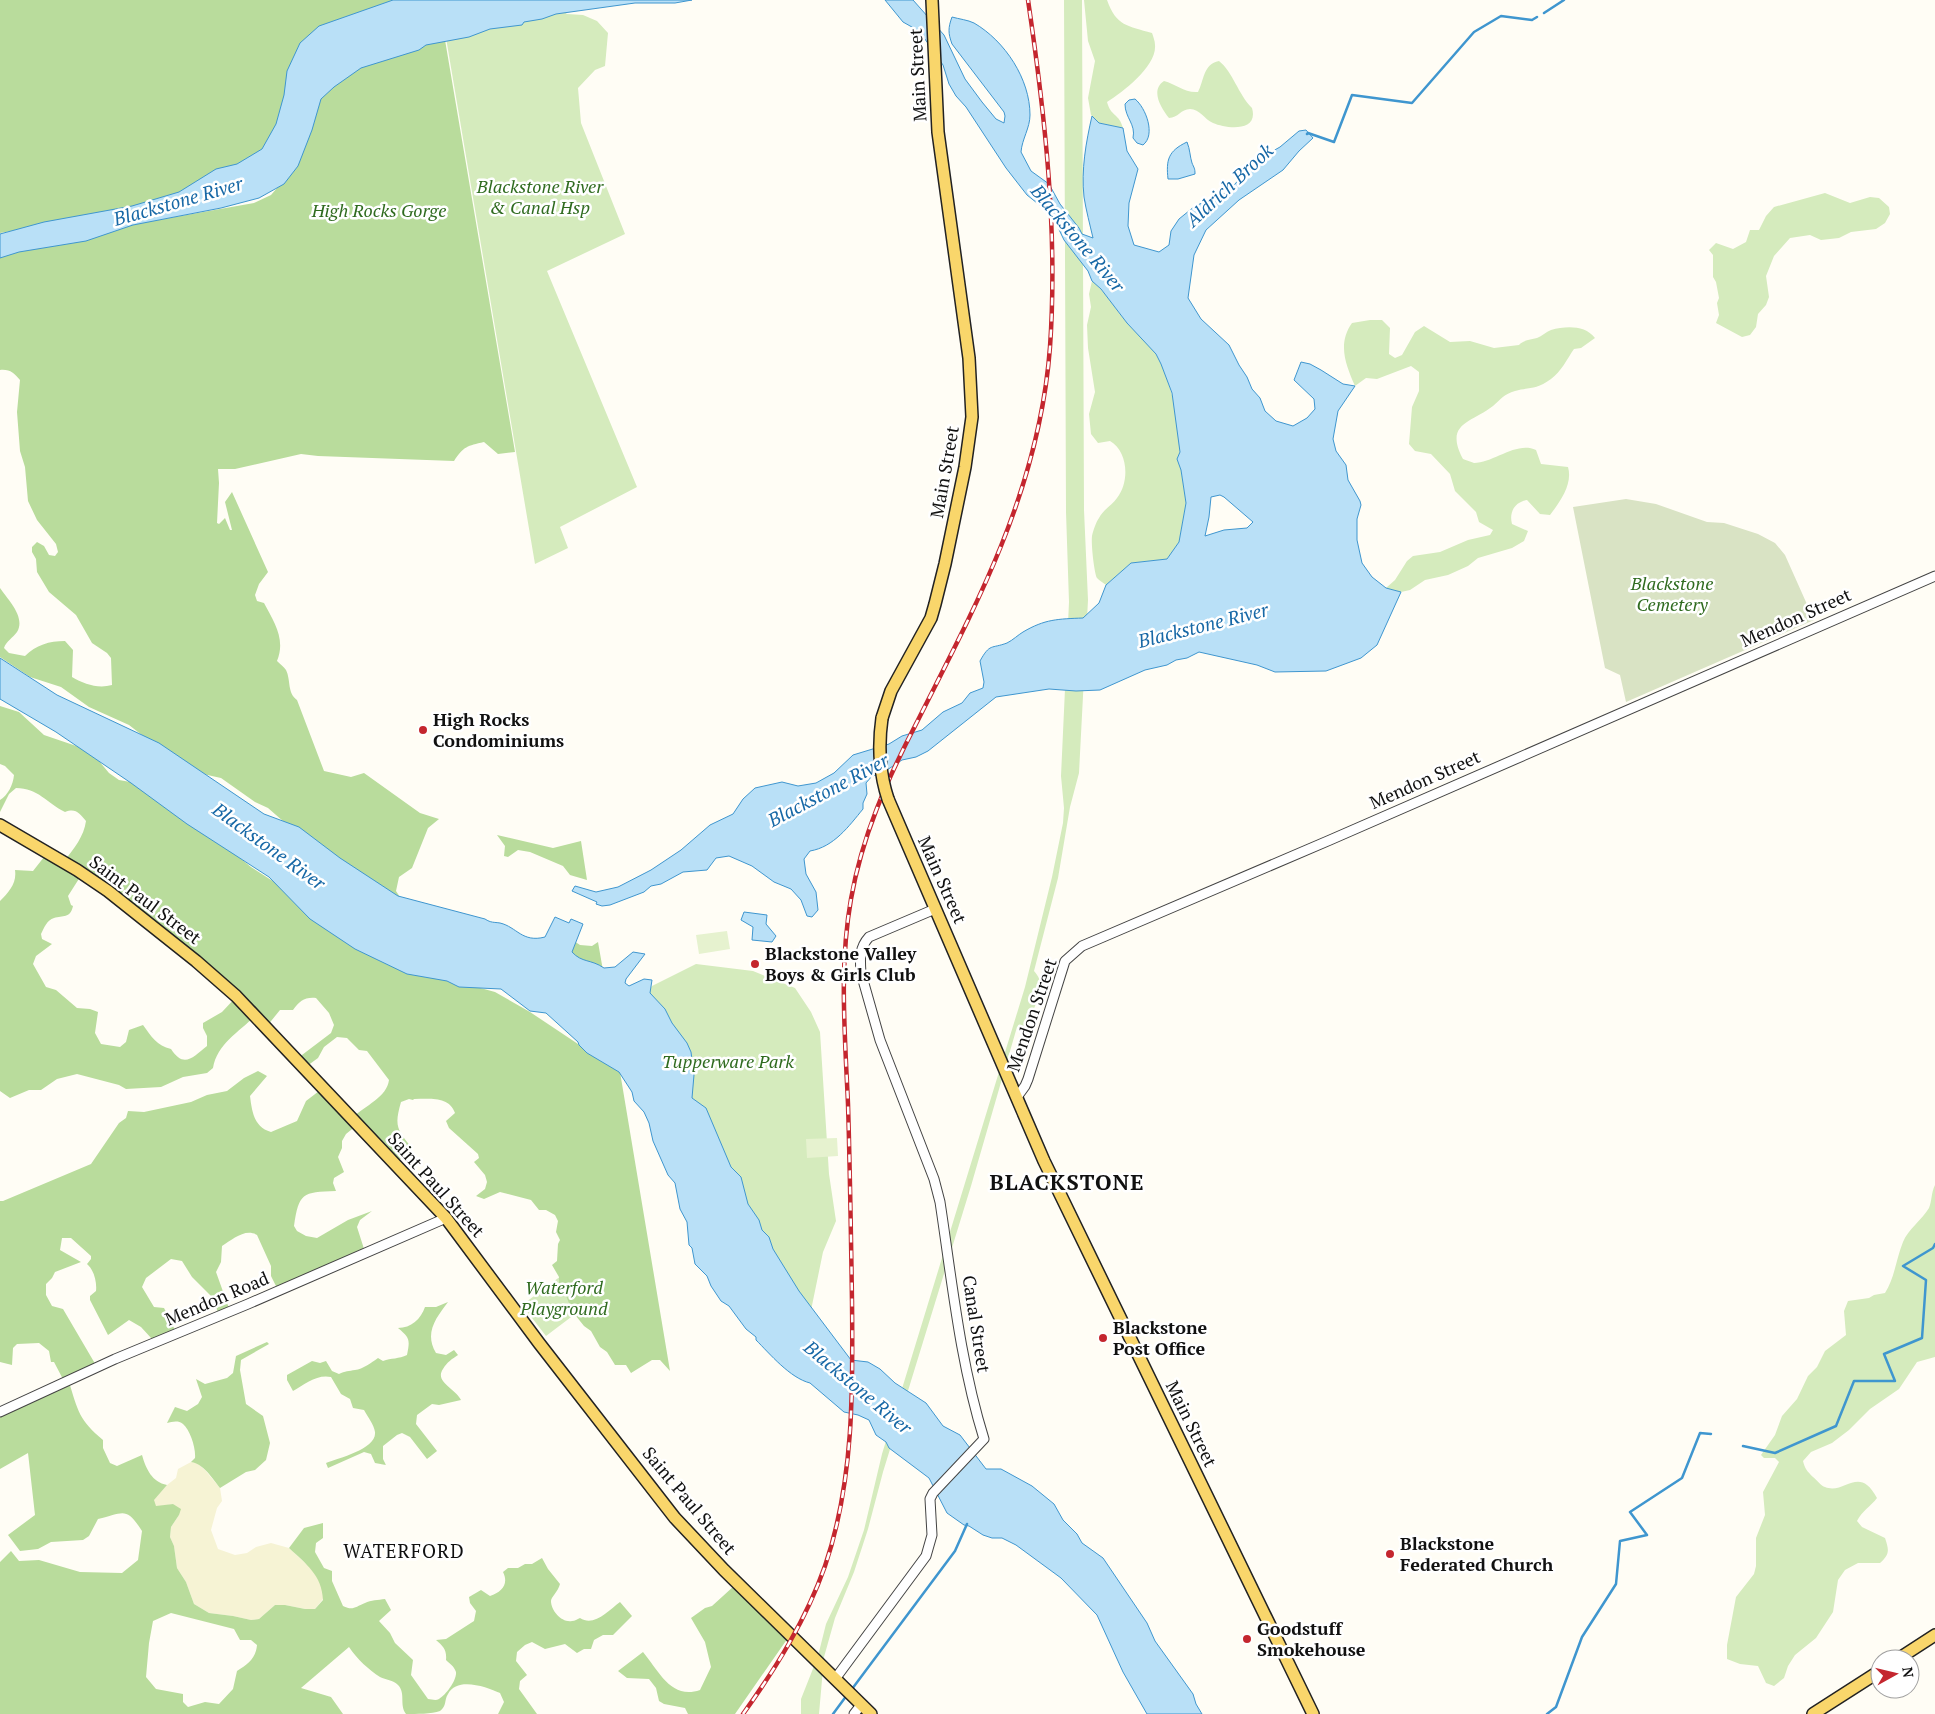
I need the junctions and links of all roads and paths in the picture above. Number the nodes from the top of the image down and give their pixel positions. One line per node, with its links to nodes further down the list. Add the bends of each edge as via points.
1 (932, 5): 4 (main road, Main Street, bridge, via 938,132 969,358 972,417 963,477 935,604 931,618 892,691 882,718 879,750 888,799)
2 (1935, 576): 5 (street, Mendon Street, via 1082,946 1065,961 1028,1078)
3 (0, 825): 6 (main road, Saint Paul Street, via 78,870 196,961 243,1003)
4 (935, 909): 5 (main road, Main Street); 11 (street, Canal Street, via 869,937 860,952 861,973 880,1040 937,1189 972,1402 984,1439 932,1493 932,1535 926,1556)
5 (1017, 1097): 14 (main road, Main Street, via 1044,1161)
6 (446, 1218): 7 (street, Mendon Road, via 115,1359); 11 (main road, Saint Paul Street, via 538,1344 675,1518)
7 (0, 1412)
8 (1935, 1635): 9 (main road)
9 (1913, 1649)
10 (1870, 1677): 15 (main road)
11 (835, 1679): 12 (main road, Saint Paul Street)
12 (857, 1710): 13 (main road, Saint Paul Street)
13 (871, 1714)
14 (1313, 1714)
15 (1813, 1714)

